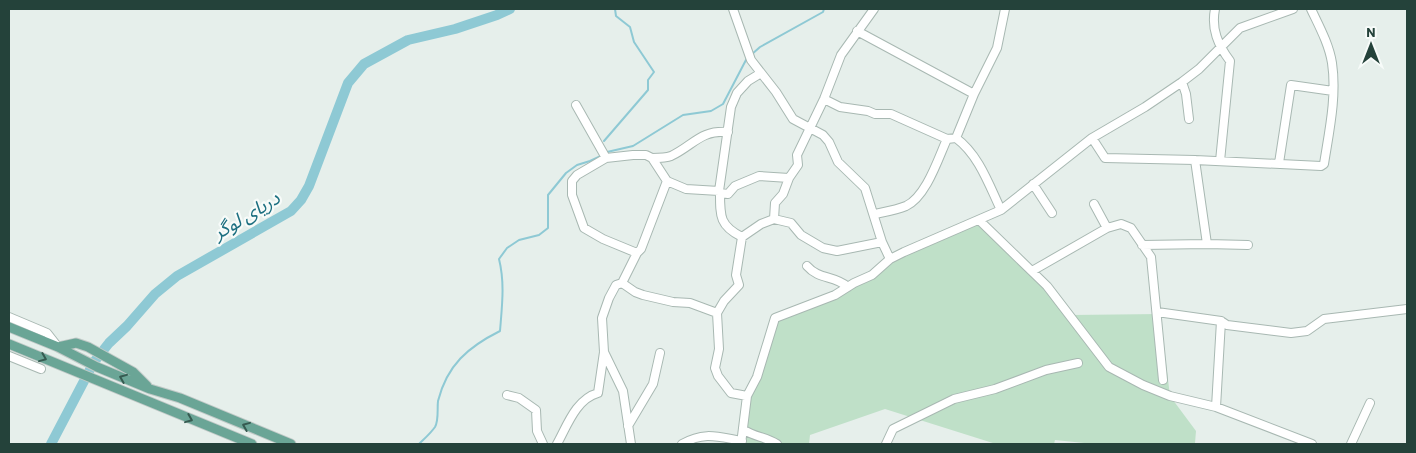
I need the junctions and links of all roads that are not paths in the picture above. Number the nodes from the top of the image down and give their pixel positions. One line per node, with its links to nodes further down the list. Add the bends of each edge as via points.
1 (733, 9): 9 (street, via 750,57)
2 (874, 9): 7 (street)
3 (1005, 9): 12 (street, via 997,48)
4 (1215, 9): 8 (street, via 1215,34)
5 (1293, 9): 8 (street, via 1240,28)
6 (1311, 9): 11 (street, via 1328,46)
7 (857, 31): 12 (street); 13 (street, via 841,55)
8 (1220, 47): 10 (street); 24 (street, via 1230,61)
9 (761, 73): 16 (street, via 793,119); 17 (street, via 737,93 731,107)
10 (1182, 82): 15 (street); 19 (street, via 1145,108)
11 (1333, 91): 25 (street, via 1324,164); 25 (street, via 1291,85)
12 (974, 94): 18 (street)
13 (824, 100): 16 (street); 20 (street, via 840,107 890,114)
14 (576, 105): 21 (street)
15 (1189, 119)
16 (810, 128): 26 (street, via 797,155 798,165); 33 (street, via 823,135 838,162 865,188)
17 (728, 132): 22 (street, via 714,131 670,157); 29 (street)
18 (956, 138): 20 (street); 31 (street, via 972,153)
19 (1092, 138): 23 (street, via 1105,158); 28 (street)
20 (947, 139): 33 (street, via 918,196 906,206)
21 (604, 155): 22 (street, via 646,155); 42 (street, via 572,182 574,206 584,228)
22 (652, 158): 27 (street)
23 (1195, 160): 24 (street); 39 (street)
24 (1220, 161): 25 (street)
25 (1279, 163)
26 (789, 178): 29 (street, via 759,176 736,186 728,194); 34 (street, via 784,194 775,203)
27 (667, 181): 29 (street, via 686,189); 42 (street, via 641,250)
28 (1033, 184): 31 (street); 32 (street)
29 (719, 192): 37 (street, via 720,215 729,230)
30 (1094, 204): 36 (street)
31 (1001, 210): 35 (street)
32 (1052, 213)
33 (875, 214): 38 (street)
34 (774, 219): 37 (street); 38 (street, via 791,223 801,235 823,248 837,251)
35 (979, 220): 43 (street); 45 (street)
36 (1107, 228): 41 (street, via 1121,224 1131,228); 45 (street)
37 (742, 236): 50 (street, via 736,274 739,285)
38 (882, 242): 43 (street)
39 (1207, 244): 40 (street); 41 (street)
40 (1248, 244)
41 (1142, 245): 49 (street, via 1151,256)
42 (637, 252): 46 (street)
43 (890, 259): 47 (street, via 872,275)
44 (808, 266): 47 (street, via 814,274 840,281)
45 (1032, 271): 66 (street, via 1109,367 1170,396)
46 (622, 283): 50 (street, via 635,292 690,303); 56 (street, via 616,285 602,318)
47 (848, 287): 64 (street, via 775,318 757,377)
48 (1407, 309): 52 (street, via 1324,319 1307,331 1291,333 1227,325)
49 (1157, 312): 52 (street); 61 (street)
50 (718, 313): 64 (street, via 715,368 731,393)
51 (9, 317): 55 (street, via 47,332)
52 (1221, 321): 66 (street)
53 (9, 327): 55 (main road)
54 (9, 344): 71 (main road, one-way to 71)
55 (58, 347): 62 (main road, one-way to 55); 62 (main road, via 76,343 88,347 133,372)
56 (604, 352): 67 (street, via 623,392); 74 (street, via 598,393 577,407)
57 (660, 353): 67 (street, via 653,384)
58 (9, 356): 60 (street)
59 (1078, 363): 78 (street, via 954,400 892,429)
60 (41, 369)
61 (1163, 380)
62 (150, 389): 72 (main road, one-way to 62, via 180,398)
63 (507, 395): 73 (street, via 519,398 536,410 537,431)
64 (747, 396): 68 (street)
65 (1370, 403): 80 (street)
66 (1216, 407): 70 (street)
67 (628, 426): 75 (street)
68 (744, 430): 69 (street); 77 (street)
69 (742, 442): 76 (street, via 706,435)
70 (1298, 442): 79 (street)
71 (252, 444)
72 (291, 444)
73 (543, 444)
74 (557, 444)
75 (631, 444)
76 (682, 444)
77 (777, 444)
78 (886, 444)
79 (1312, 444)
80 (1351, 444)

